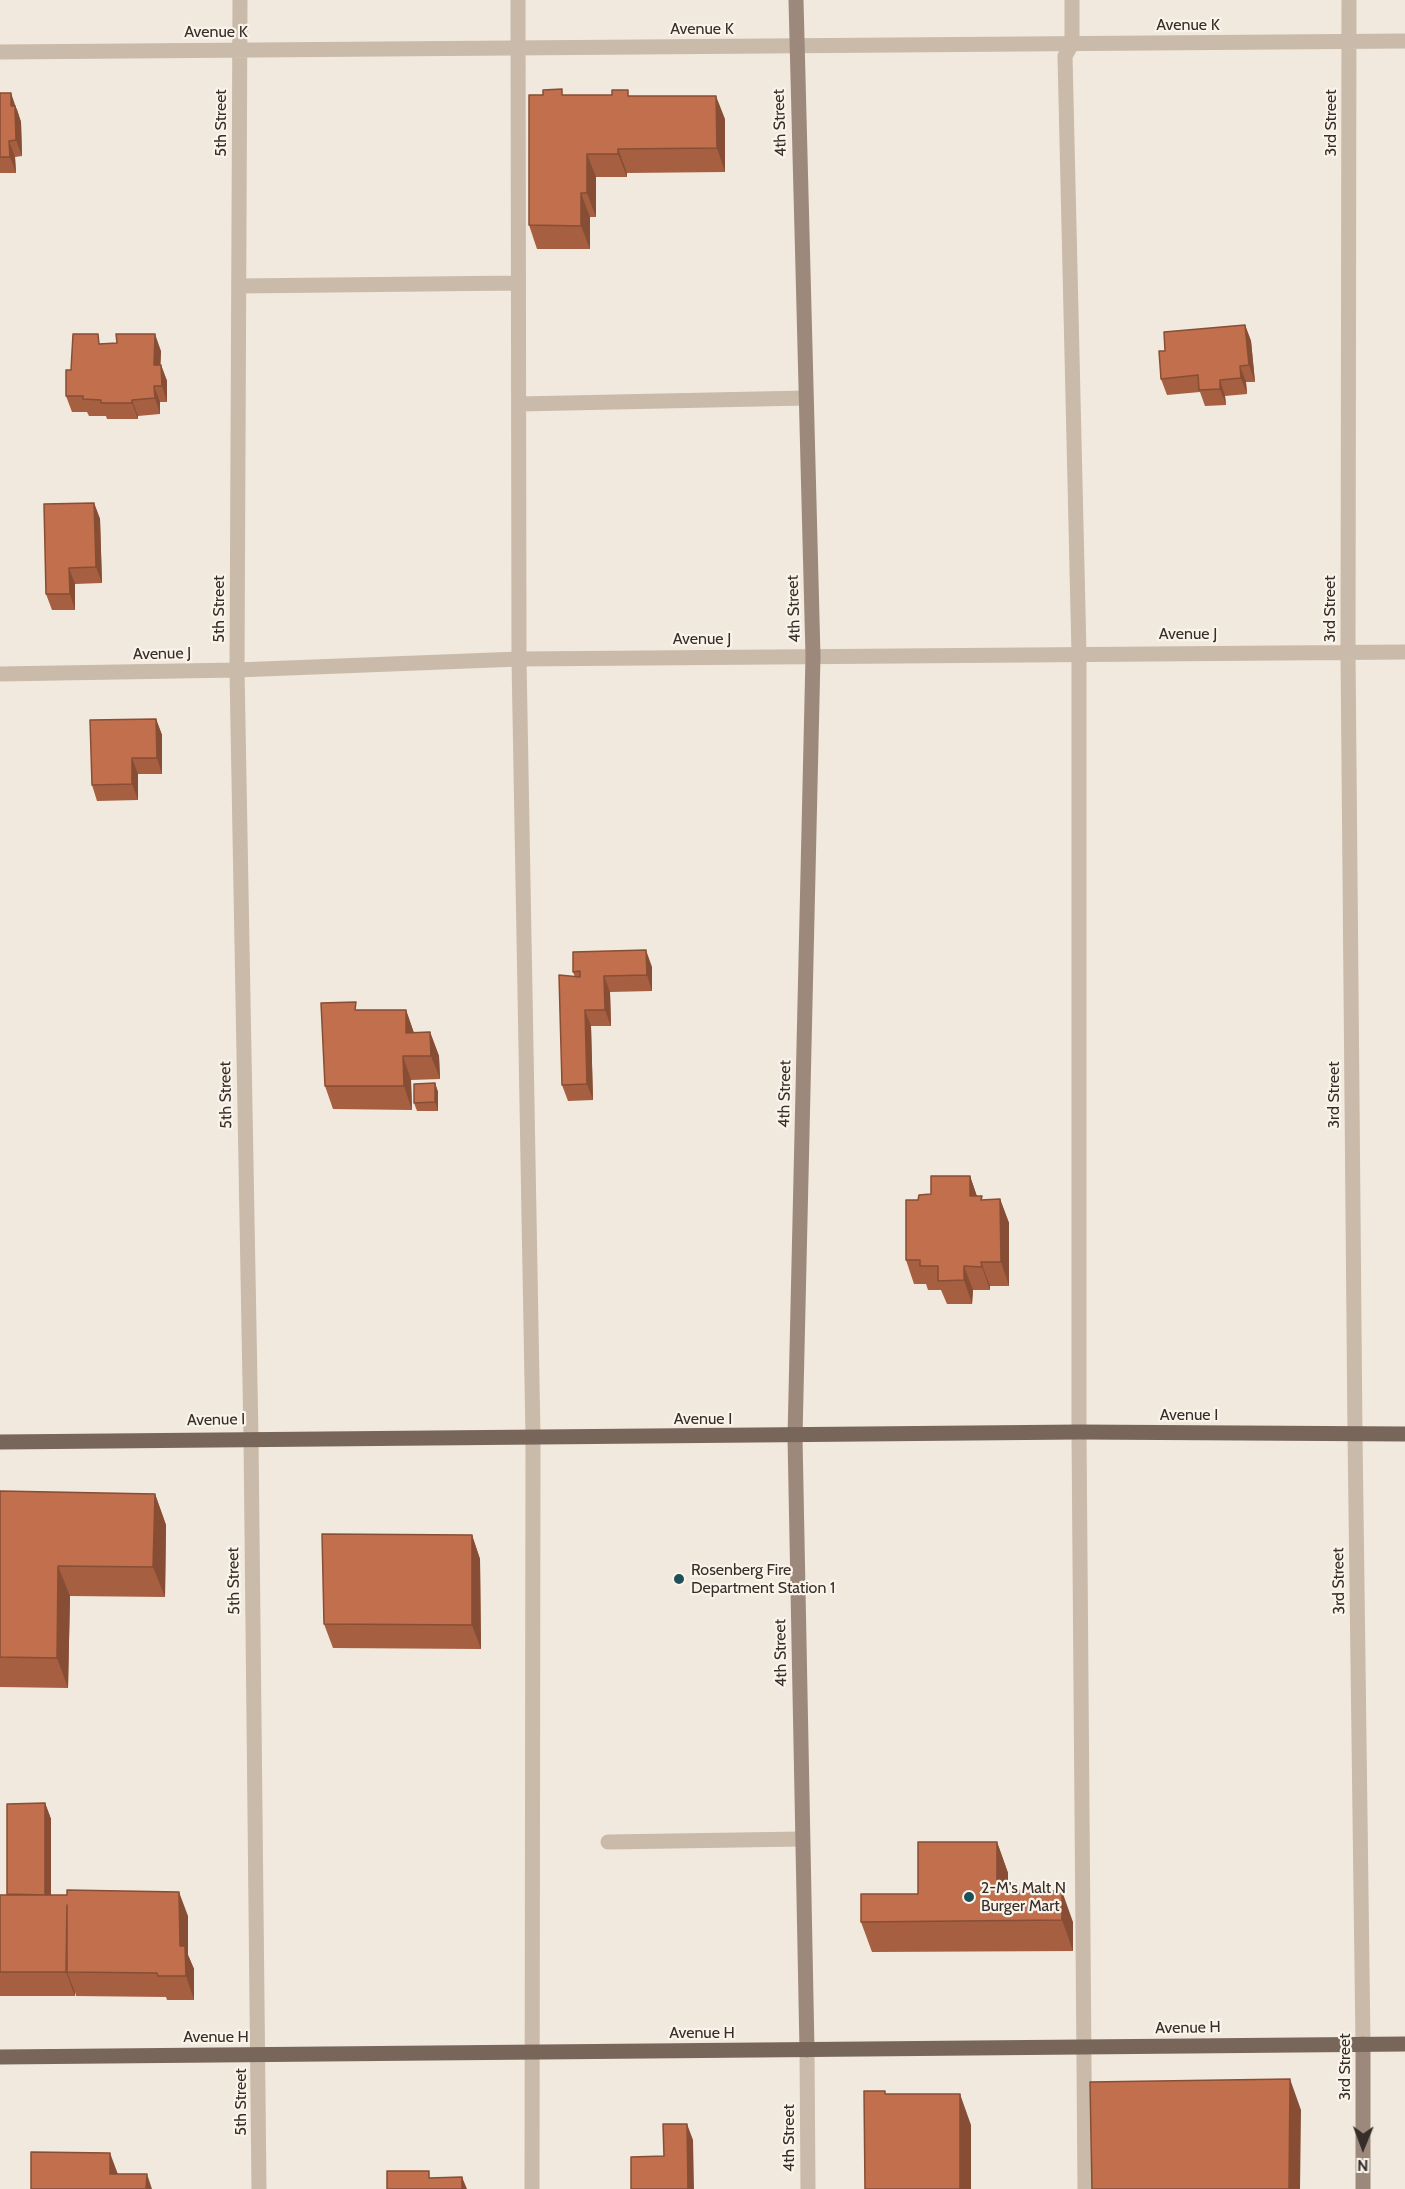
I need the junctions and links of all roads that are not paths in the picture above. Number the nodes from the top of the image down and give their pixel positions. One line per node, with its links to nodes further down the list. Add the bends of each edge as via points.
1 (240, 0): 11 (street, 5th Street)
2 (518, 0): 10 (street)
3 (796, 0): 9 (street, 4th Street)
4 (1072, 0): 8 (street)
5 (1349, 0): 7 (street, 3rd Street)
6 (1405, 41): 7 (street, Avenue K)
7 (1349, 42): 8 (street, Avenue K); 17 (street, 3rd Street)
8 (1072, 44): 9 (street, Avenue K); 19 (street, via 1065,56)
9 (796, 46): 10 (street, Avenue K); 15 (street, 4th Street)
10 (518, 48): 11 (street, Avenue K); 13 (street)
11 (240, 50): 12 (street, Avenue K); 14 (street, 5th Street)
12 (0, 52)
13 (518, 283): 14 (street); 16 (street)
14 (239, 286): 22 (street, 5th Street)
15 (806, 398): 16 (street); 20 (street, 4th Street)
16 (519, 404): 21 (street)
17 (1348, 652): 18 (street, Avenue J); 19 (street, Avenue J); 25 (street, 3rd Street)
18 (1405, 652)
19 (1079, 653): 20 (street, Avenue J); 24 (street)
20 (813, 656): 21 (street, Avenue J); 28 (street, 4th Street)
21 (519, 659): 22 (street, Avenue J); 27 (street)
22 (237, 670): 23 (street, Avenue J); 29 (street, 5th Street)
23 (0, 674)
24 (1079, 1432): 25 (main road, Avenue I); 28 (main road, Avenue I); 35 (street)
25 (1354, 1434): 26 (main road, Avenue I); 33 (street, 3rd Street)
26 (1405, 1434)
27 (533, 1437): 28 (main road, Avenue I); 29 (main road, Avenue I); 37 (street)
28 (795, 1437): 31 (street, 4th Street)
29 (251, 1438): 30 (main road, Avenue I); 38 (street, 5th Street)
30 (0, 1442)
31 (802, 1839): 32 (street); 36 (street, 4th Street)
32 (608, 1842)
33 (1364, 2044): 34 (main road, Avenue H); 35 (main road, Avenue H); 44 (street, 3rd Street)
34 (1405, 2044)
35 (1083, 2048): 36 (main road, Avenue H); 43 (street)
36 (807, 2050): 37 (main road, Avenue H); 42 (street, 4th Street)
37 (532, 2052): 38 (main road, Avenue H); 41 (street)
38 (258, 2055): 39 (main road, Avenue H); 40 (street, 5th Street)
39 (0, 2056)
40 (259, 2189)
41 (532, 2189)
42 (808, 2189)
43 (1085, 2189)
44 (1364, 2189)

